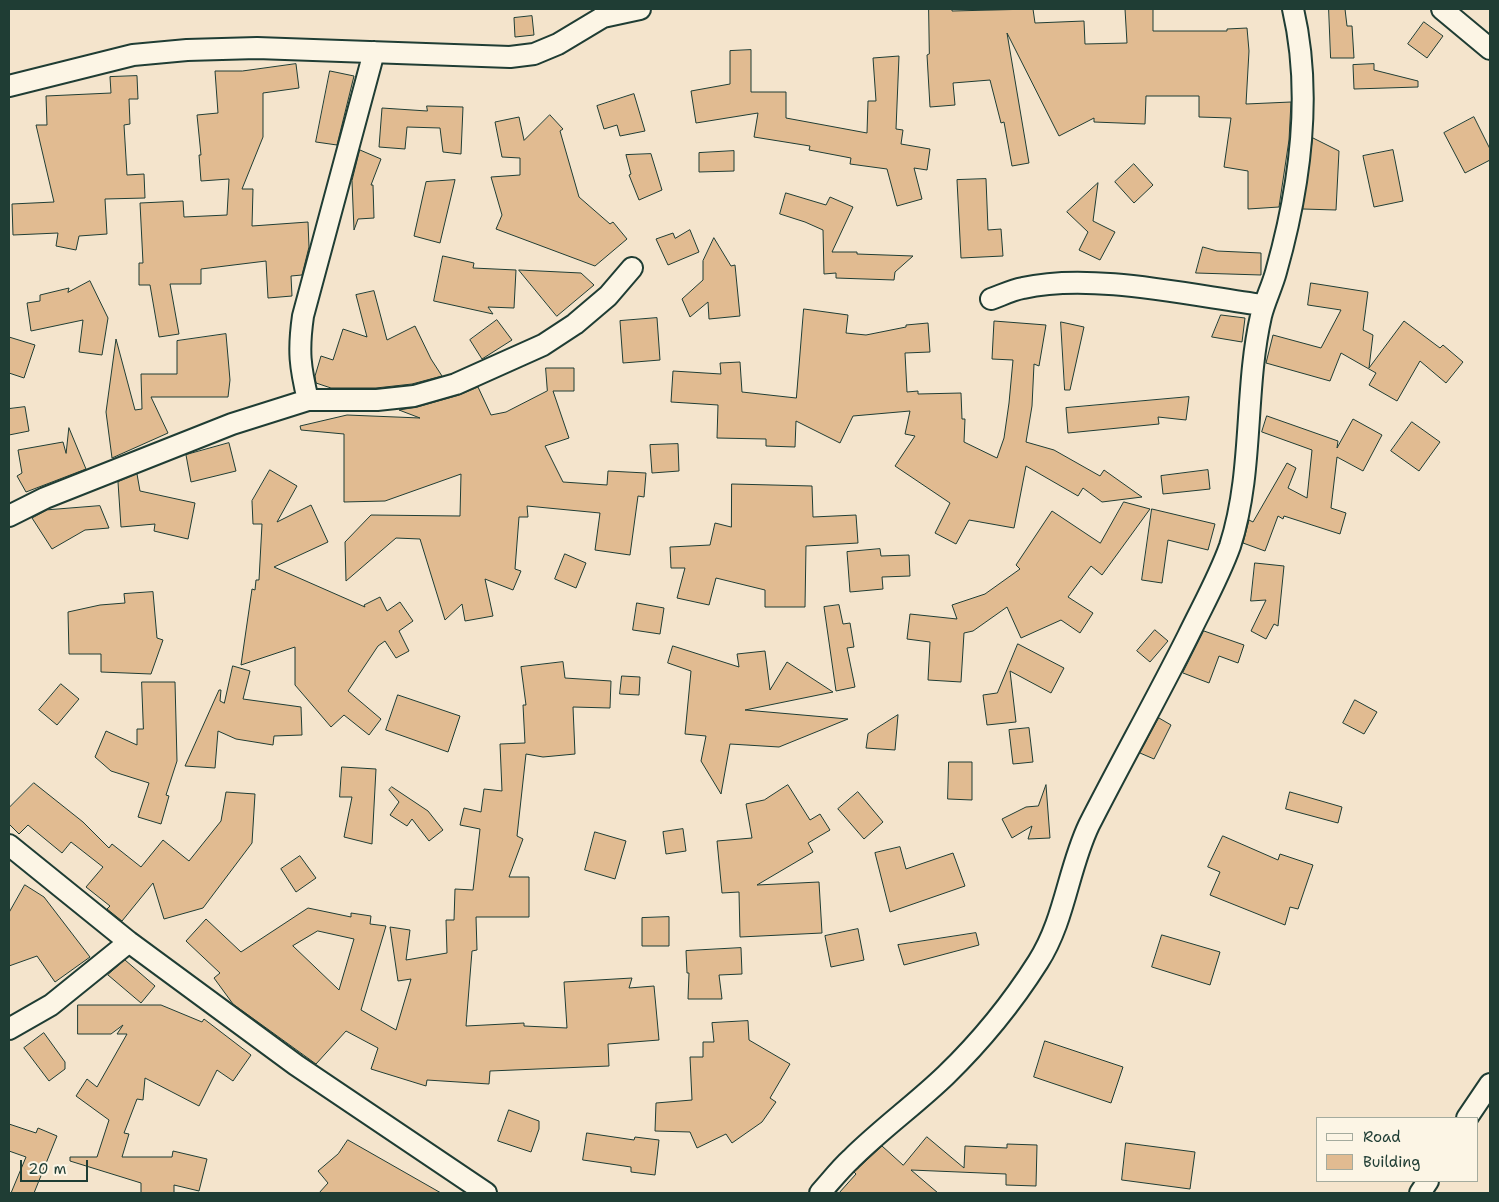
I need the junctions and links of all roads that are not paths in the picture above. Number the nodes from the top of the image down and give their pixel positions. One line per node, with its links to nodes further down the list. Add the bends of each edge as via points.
1 (640, 9): 5 (street, via 602,17 558,44 534,54 510,57)
2 (1294, 9): 9 (street, via 1303,63 1303,126 1292,201 1276,274)
3 (1442, 9): 4 (street)
4 (1490, 49)
5 (374, 52): 6 (street, via 257,48 187,50 124,57); 10 (street, via 303,316 300,366)
6 (9, 86)
7 (632, 268): 10 (street, via 608,296 575,324 543,345 464,381 414,396 377,400)
8 (991, 299): 9 (street, via 1022,288 1054,283 1111,284)
9 (1264, 306): 19 (street, via 1254,349 1243,493 1229,546 1192,627 1089,826 1061,912 1041,958 1009,1005 979,1040 945,1076 852,1158)
10 (308, 400): 11 (street, via 223,427 45,498)
11 (9, 516)
12 (9, 845): 13 (street)
13 (129, 942): 14 (street, via 51,1006); 18 (street, via 296,1065)
14 (9, 1029)
15 (1490, 1084): 16 (street)
16 (1469, 1117)
17 (1427, 1182): 20 (street)
18 (486, 1193)
19 (820, 1193)
20 (1420, 1193)

